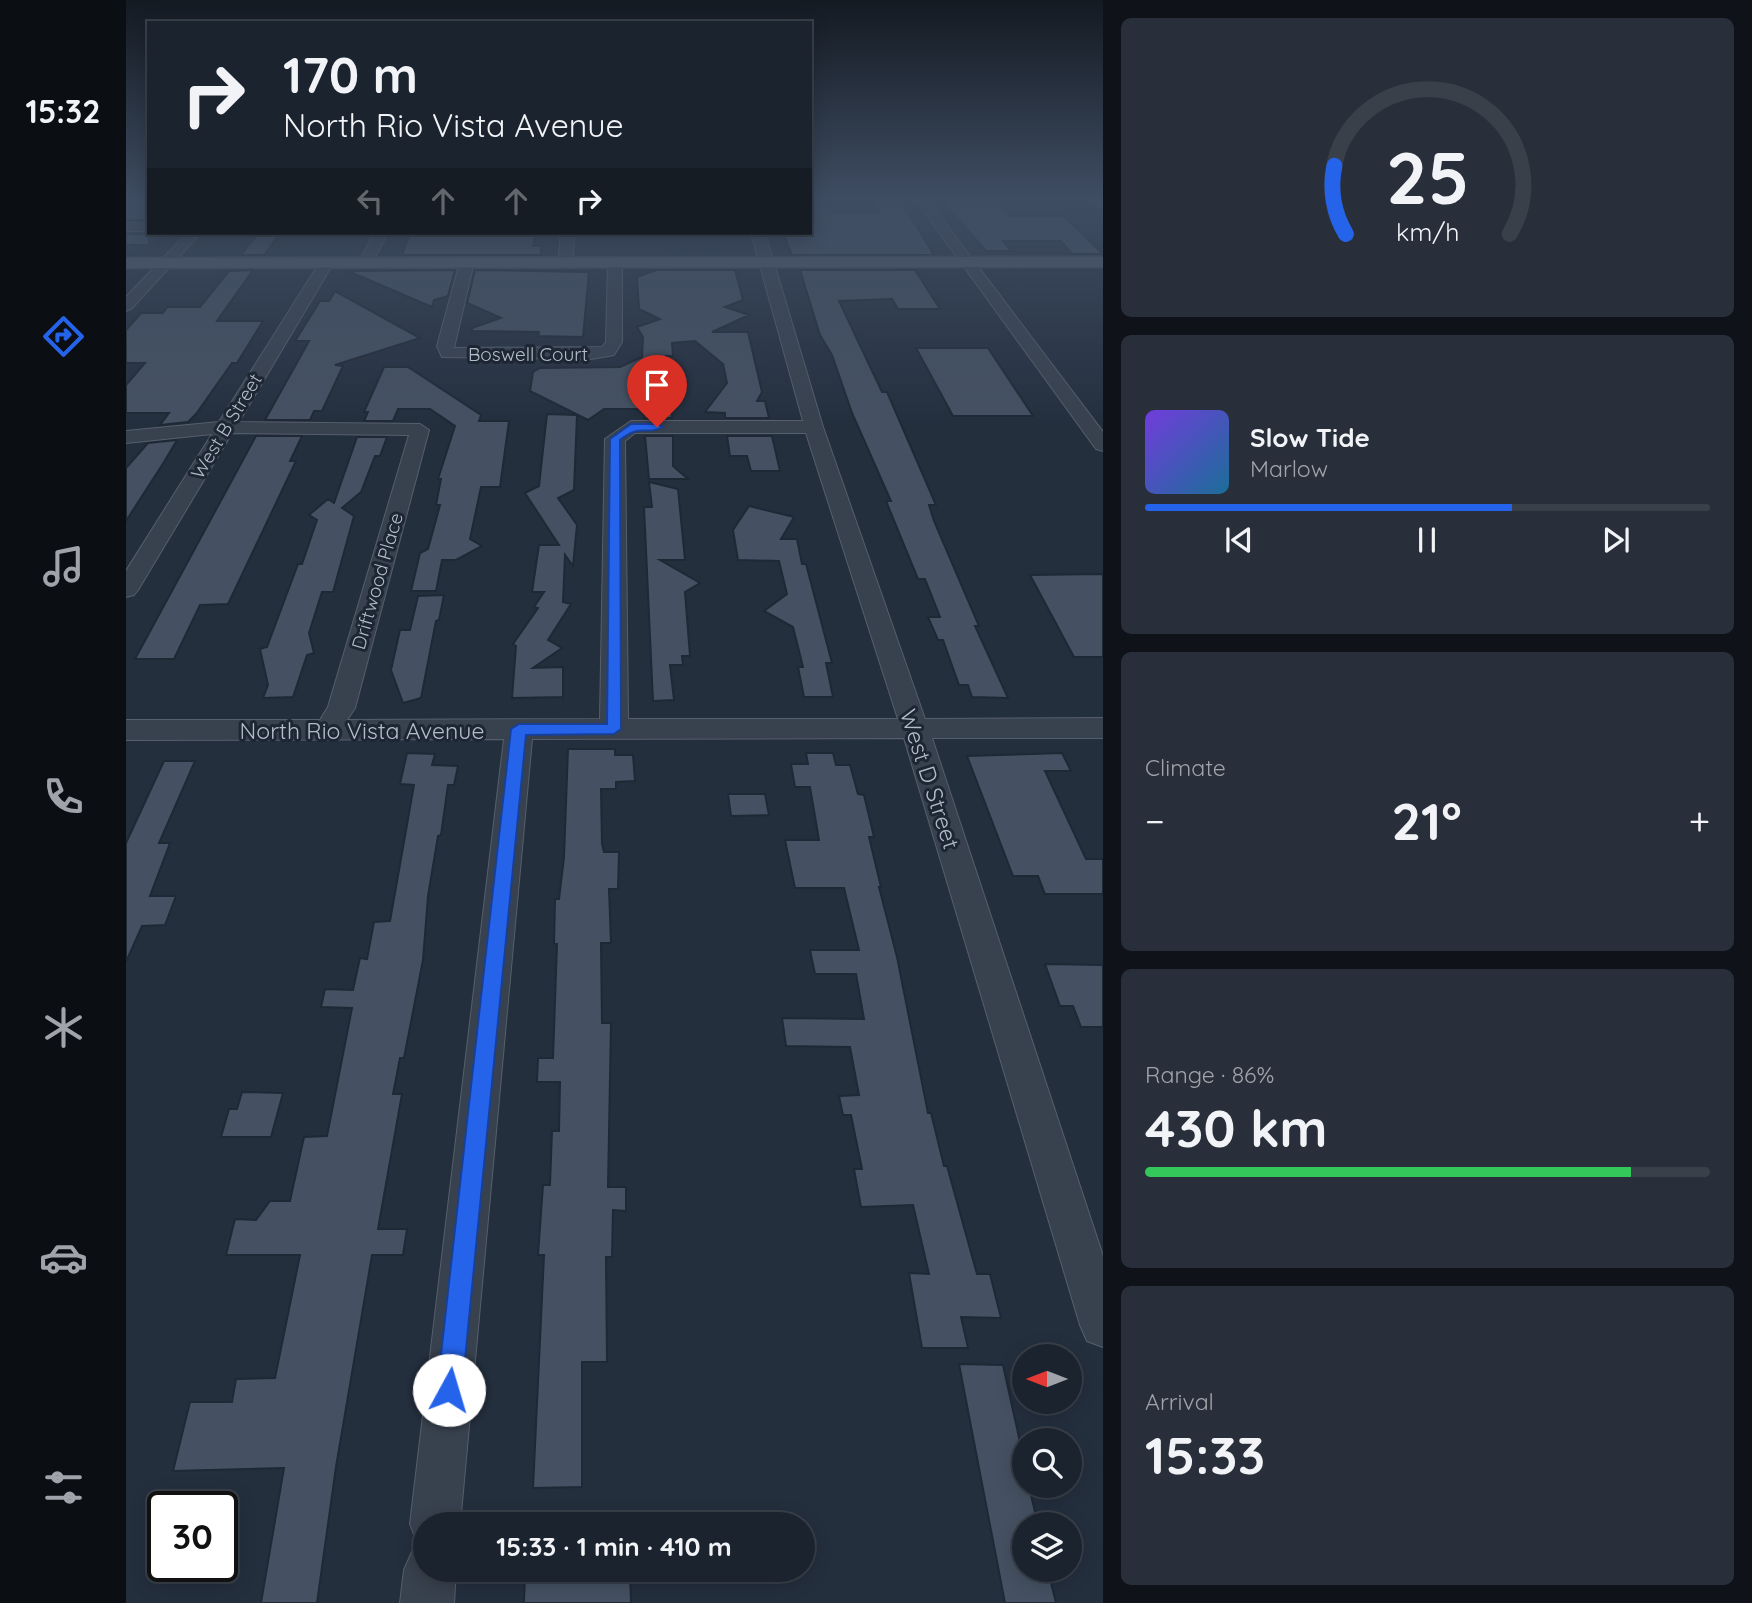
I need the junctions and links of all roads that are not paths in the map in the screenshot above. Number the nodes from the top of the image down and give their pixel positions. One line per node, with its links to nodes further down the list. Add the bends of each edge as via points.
1 (155, 274): 7 (street)
2 (320, 274): 8 (street, West B Street)
3 (464, 274): 4 (street, Boswell Court, via 445,346 448,353 608,351 614,342)
4 (615, 274)
5 (771, 274): 9 (street, West D Street)
6 (977, 274): 11 (street)
7 (126, 306)
8 (225, 427): 10 (street); 12 (street, West B Street); 14 (street, Driftwood Place, via 419,430 341,708)
9 (814, 427): 16 (street, via 631,427 615,439); 17 (street, West D Street)
10 (126, 437)
11 (1103, 445)
12 (126, 590)
13 (1103, 728): 17 (street, North Rio Vista Avenue)
14 (328, 729): 15 (street, North Rio Vista Avenue); 18 (street, North Rio Vista Avenue)
15 (519, 729): 16 (street, North Rio Vista Avenue); 20 (street)
16 (614, 729): 17 (street, North Rio Vista Avenue)
17 (915, 729): 19 (street, West D Street)
18 (126, 730)
19 (1103, 1325)
20 (436, 1512)
21 (429, 1582): 22 (street)
22 (427, 1603)

